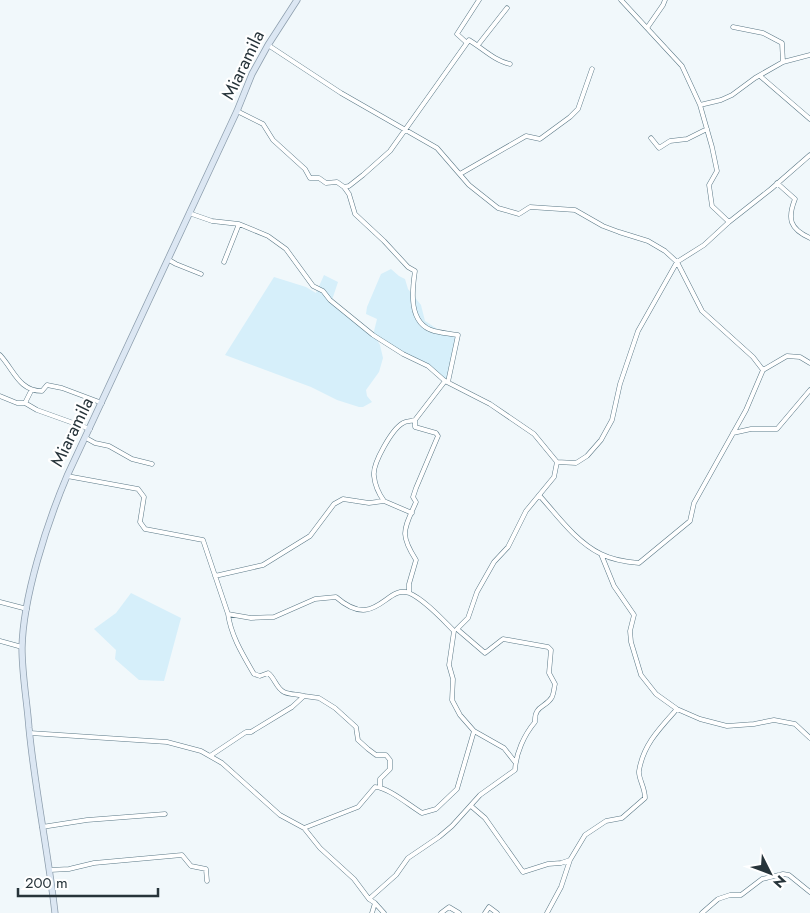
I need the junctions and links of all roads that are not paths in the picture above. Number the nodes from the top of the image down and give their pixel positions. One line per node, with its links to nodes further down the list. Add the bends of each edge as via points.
1 (297, 0): 9 (main road, Miaramila)
2 (478, 0): 8 (street, via 457,34)
3 (621, 0): 7 (street)
4 (664, 0): 7 (street, via 664,5)
5 (507, 8): 10 (street)
6 (733, 27): 12 (street, via 764,33 782,43)
7 (646, 28): 17 (street, via 682,66)
8 (467, 43): 10 (street, via 469,40); 21 (street)
9 (268, 45): 18 (main road, Miaramila); 21 (street)
10 (478, 45): 14 (street, via 488,54)
11 (809, 55): 12 (street); 13 (street)
12 (783, 62): 16 (street)
13 (810, 62)
14 (510, 64)
15 (592, 69): 24 (street, via 578,109 570,117 540,139 526,136)
16 (760, 76): 17 (street, via 732,95); 19 (street)
17 (700, 106): 20 (street)
18 (237, 111): 26 (street, via 262,124 310,178 319,178 326,183 337,182); 27 (main road, Miaramila)
19 (810, 119)
20 (707, 129): 22 (street, via 670,141 660,148); 28 (street, via 717,171 709,185 712,206)
21 (405, 130): 24 (street, via 437,148); 26 (street, via 390,151)
22 (651, 138)
23 (810, 155): 25 (street)
24 (460, 174): 33 (street, via 498,208 519,214 530,207 575,210 619,232 648,241)
25 (778, 183): 28 (street); 30 (street, via 795,199 789,212 792,225)
26 (344, 187): 38 (street, via 355,214 416,272 413,297 417,316 432,331 458,335)
27 (189, 213): 29 (street, via 212,221); 31 (main road, Miaramila)
28 (730, 222): 33 (street, via 704,245)
29 (239, 224): 32 (street); 38 (street, via 268,236 286,249 313,286 373,335 428,366)
30 (810, 238)
31 (168, 260): 34 (street); 43 (main road, Miaramila)
32 (224, 262)
33 (677, 262): 37 (street, via 702,312 754,357); 48 (street, via 638,331 612,420 601,440 576,463)
34 (201, 274)
35 (0, 355): 40 (street, via 18,380)
36 (810, 363): 37 (street, via 800,357 787,356)
37 (763, 370): 46 (street)
38 (446, 381): 44 (street); 48 (street, via 490,404 534,434)
39 (810, 390): 46 (street, via 777,429)
40 (31, 391): 42 (street); 43 (street, via 42,391 47,385)
41 (0, 396): 42 (street)
42 (25, 403): 45 (street)
43 (102, 403): 45 (main road, Miaramila)
44 (415, 420): 52 (street, via 403,423 390,437 375,464 373,475); 53 (street, via 415,427 438,436 416,488)
45 (90, 429): 47 (main road, Miaramila)
46 (732, 433): 54 (street, via 694,504 690,521 639,563 623,562)
47 (86, 438): 49 (street, via 109,446 132,460); 50 (main road, Miaramila)
48 (557, 462): 51 (street, via 554,476)
49 (152, 464)
50 (67, 476): 55 (street, via 138,489 144,497 140,522 145,529 203,540); 58 (main road, Miaramila, via 51,517)
51 (538, 495): 54 (street, via 580,538); 60 (street, via 508,547 494,562 477,592 468,618)
52 (384, 502): 53 (street); 55 (street, via 343,498 334,504 310,536 263,565)
53 (412, 513): 56 (street, via 406,523 406,544 416,560 408,584)
54 (601, 554): 64 (street, via 614,586 634,615 630,642 641,674 656,694)
55 (215, 576): 59 (street)
56 (409, 593): 59 (street, via 398,593 374,608 361,611 336,597 315,599 274,617); 60 (street)
57 (0, 602): 58 (street)
58 (27, 609): 62 (main road, Miaramila)
59 (228, 614): 63 (street, via 235,640 254,674 268,673 285,692)
60 (456, 630): 65 (street, via 448,665 453,680 452,700); 69 (street, via 485,653 503,639 551,650 549,673 555,684 552,697 535,715 535,722 525,736)
61 (0, 641): 62 (street)
62 (22, 647): 66 (main road, Miaramila)
63 (304, 696): 68 (street, via 292,707); 70 (street, via 319,698 335,708 356,727 358,740 376,754 386,755 390,769 380,779)
64 (677, 709): 67 (street, via 727,726 774,720 795,724); 75 (street, via 650,740 639,774 645,798 622,818 606,821 585,835)
65 (474, 731): 69 (street, via 504,748); 70 (street, via 457,789 436,809 422,813)
66 (30, 732): 68 (street, via 167,742); 73 (main road, Miaramila)
67 (810, 738)
68 (210, 756): 74 (street, via 280,815)
69 (515, 762): 71 (street, via 515,770 480,795)
70 (380, 787): 74 (street, via 375,786 358,807)
71 (471, 806): 75 (street, via 485,818 523,872); 79 (street, via 440,837 408,858)
72 (165, 814): 73 (street)
73 (42, 827): 76 (main road, Miaramila)
74 (304, 828): 79 (street)
75 (570, 860): 88 (street)
76 (50, 870): 77 (street, via 182,855 191,866 206,869); 81 (main road, Miaramila)
77 (207, 880)
78 (810, 892): 89 (street, via 789,875 762,878 741,895 718,899)
79 (369, 899): 80 (street)
80 (376, 903): 82 (street); 83 (street)
81 (55, 913)
82 (372, 913)
83 (384, 913)
84 (441, 913): 85 (street, via 449,907)
85 (459, 913)
86 (485, 913): 87 (street, via 490,907)
87 (497, 913)
88 (547, 913)
89 (702, 913)

